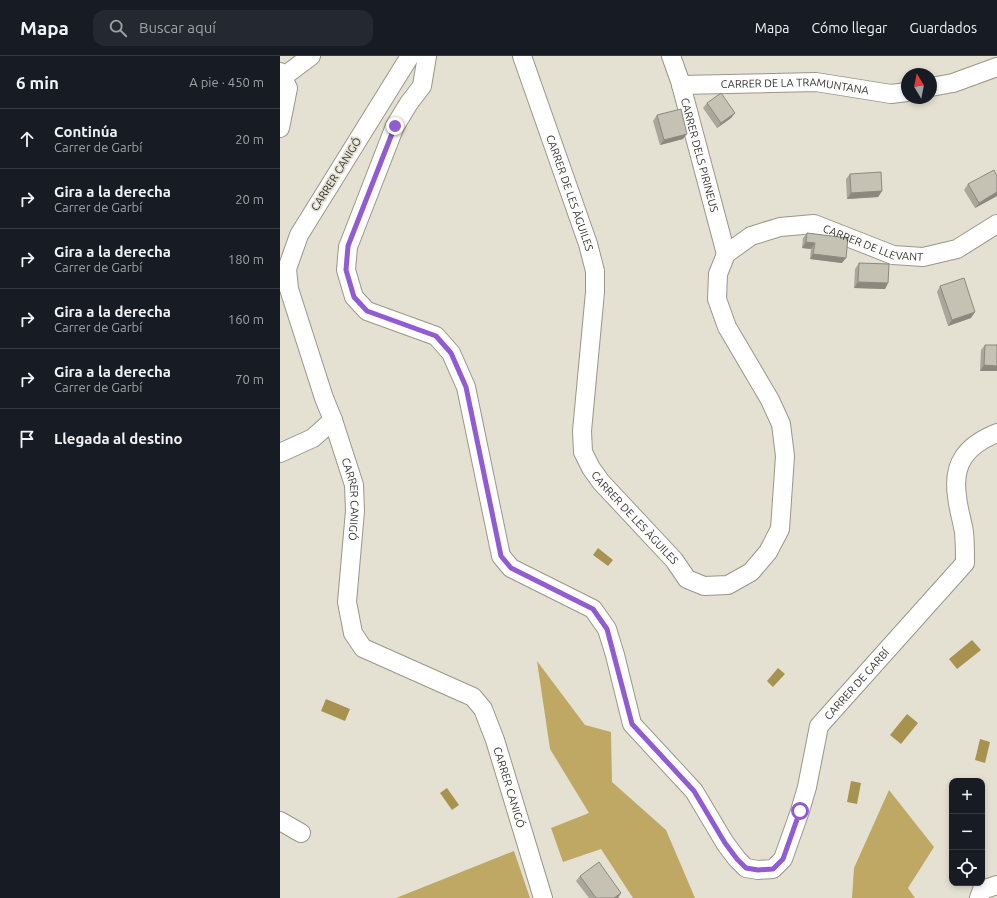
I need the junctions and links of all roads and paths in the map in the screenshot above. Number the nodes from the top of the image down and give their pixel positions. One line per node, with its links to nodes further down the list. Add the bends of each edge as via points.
1 (311, 56): 7 (street)
2 (410, 56): 14 (street, CARRER CANIGÓ, via 299,235 287,269)
3 (427, 56): 16 (street, CARRER DE GARBÍ, via 422,86 395,126 348,246 346,270 354,297 367,311 436,336 451,353 466,387 501,556 511,568 593,609 607,629 632,724 694,791 725,843 746,868 773,869 783,859 807,787 819,726 965,563 956,471 965,453)
4 (522, 56): 13 (street, CARRER DE LES ÀGUILES, via 588,244 595,271 582,431 583,452 601,482 674,560 688,579 704,586 728,585 751,572 768,552 780,529 785,456 781,424 770,400 727,327 717,299 718,274)
5 (671, 56): 8 (street, CARRER DELS PIRINEUS)
6 (997, 68): 9 (street)
7 (281, 75): 11 (street, via 288,88)
8 (681, 86): 10 (street, CARRER DE LA TRAMUNTANA, via 816,82 891,94); 13 (street, CARRER DELS PIRINEUS)
9 (937, 86)
10 (901, 93)
11 (280, 128)
12 (997, 224): 13 (street, CARRER DE LLEVANT, via 957,249 923,257 893,255 814,224 780,227 751,236)
13 (726, 254)
14 (284, 290): 15 (street, CARRER CANIGÓ)
15 (334, 420): 18 (street, via 313,438); 22 (street, CARRER CANIGÓ, via 354,485 355,511 347,602 353,633 363,648 473,697 483,709 495,740)
16 (991, 435): 17 (street)
17 (997, 450)
18 (280, 454)
19 (280, 821): 20 (street)
20 (301, 832)
21 (997, 885): 23 (street, via 982,890)
22 (543, 898)
23 (979, 898)

